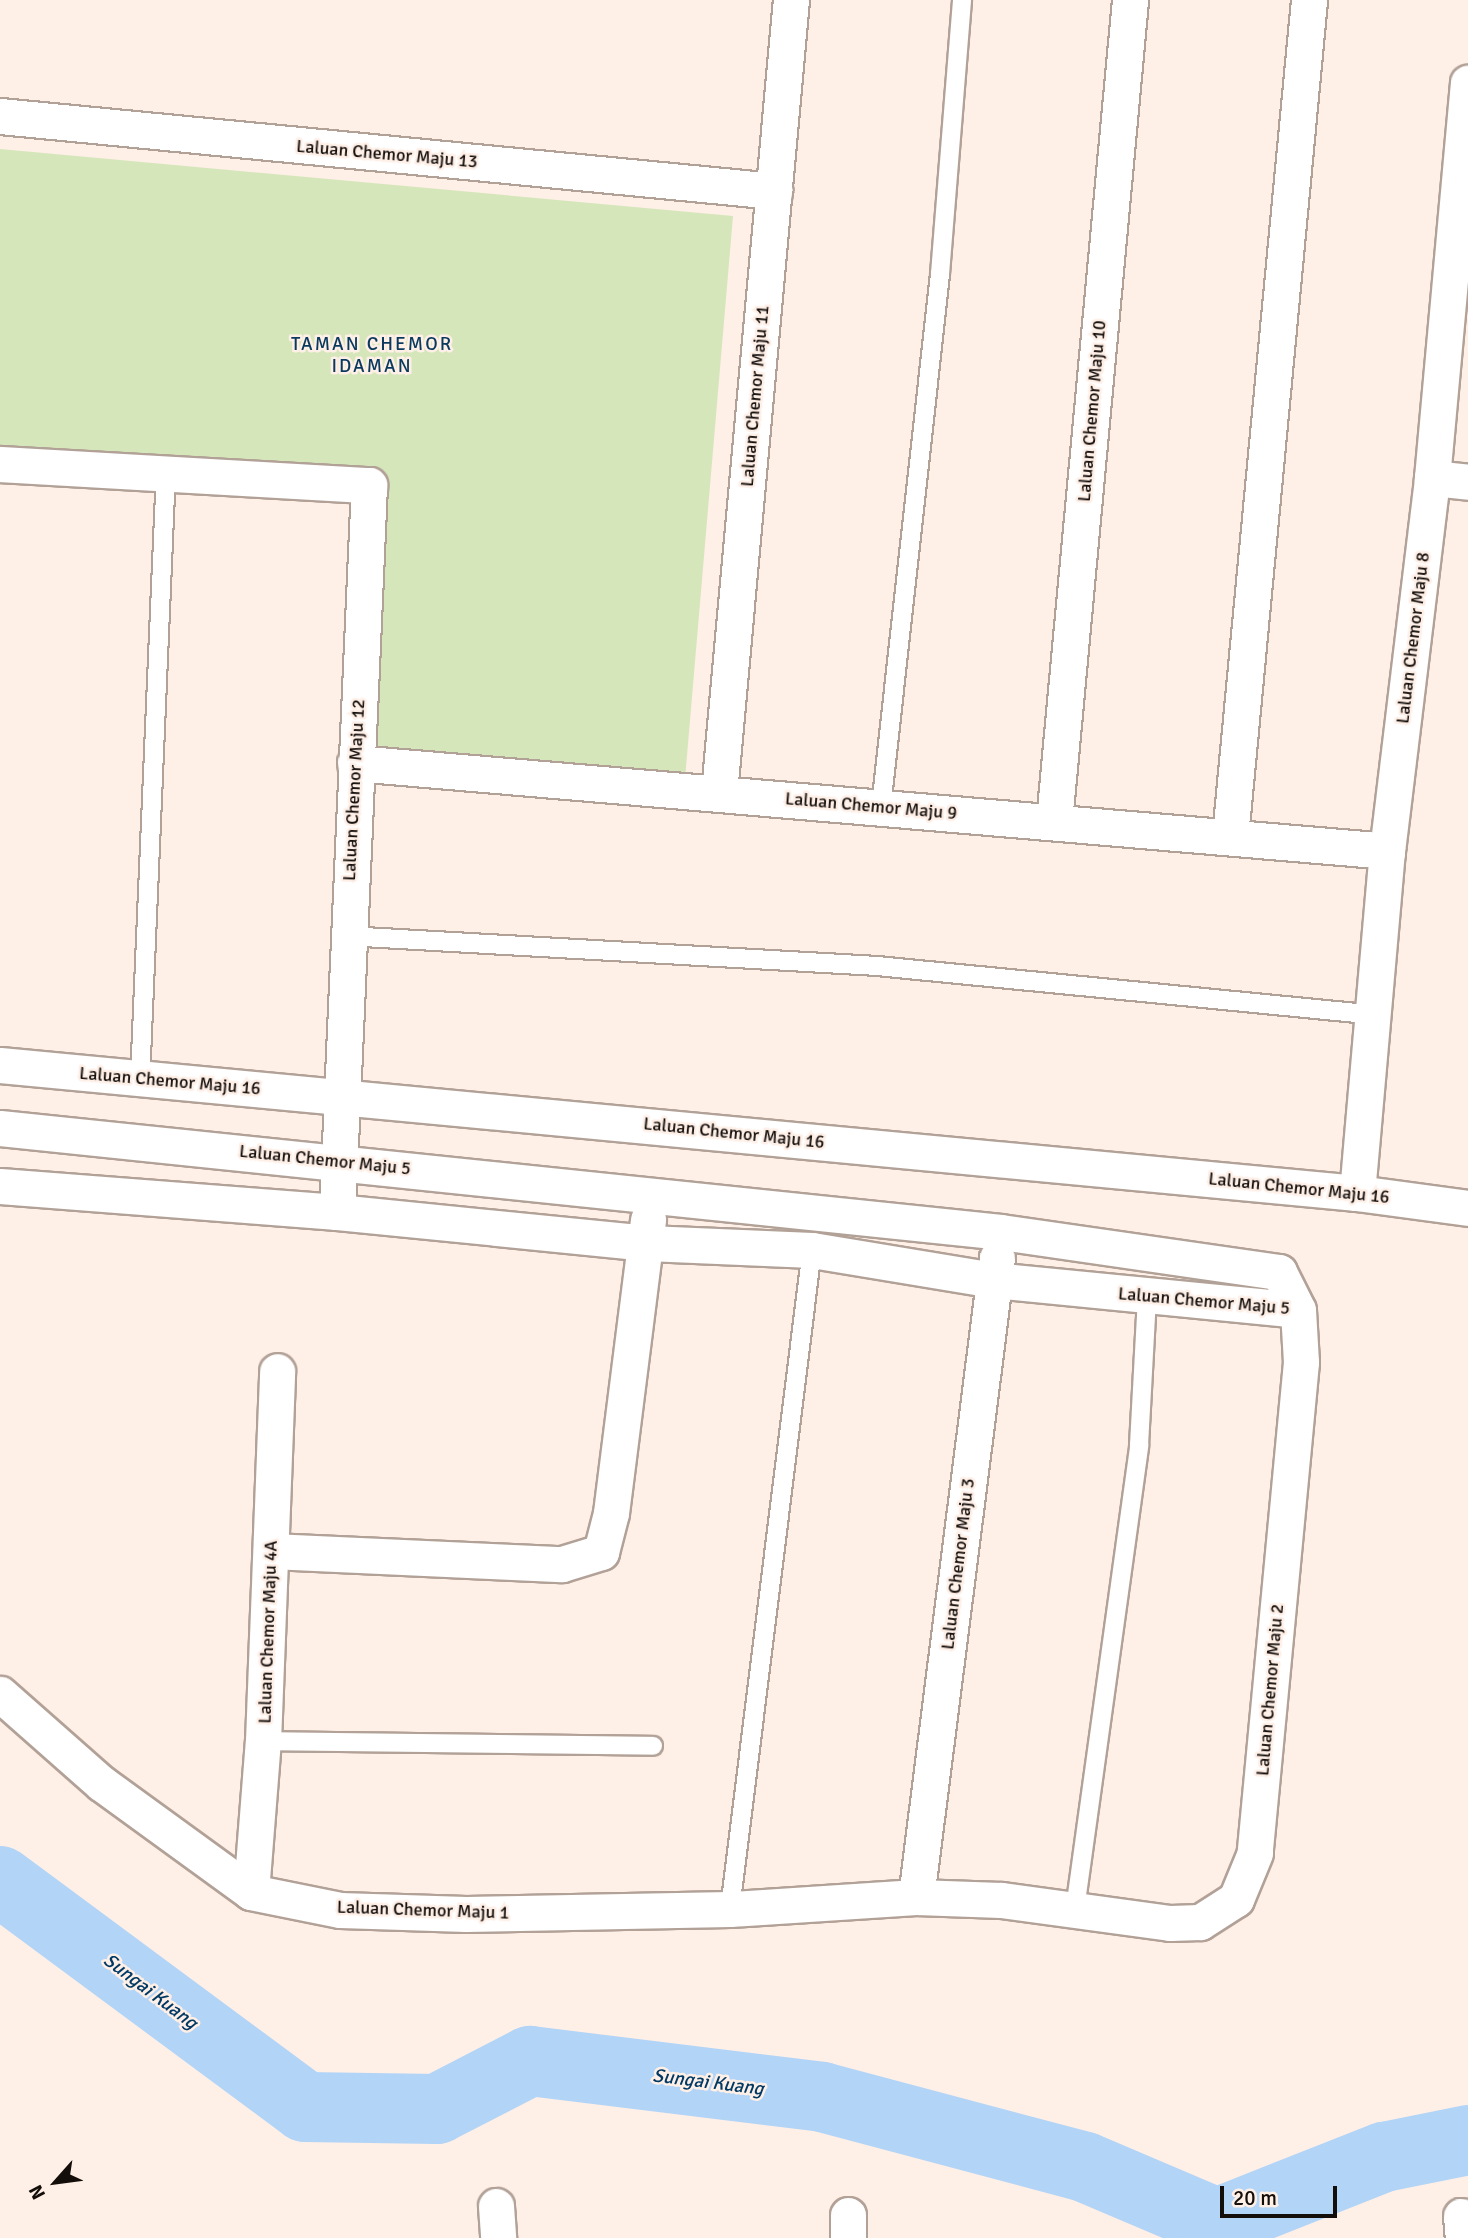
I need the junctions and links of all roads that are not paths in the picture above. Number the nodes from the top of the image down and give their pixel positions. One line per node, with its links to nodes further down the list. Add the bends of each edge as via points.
1 (784, 0): 2 (lane)
2 (791, 0): 8 (street, Laluan Chemor Maju 11)
3 (962, 0): 15 (lane, via 940,274)
4 (1130, 0): 16 (street, Laluan Chemor Maju 10)
5 (1309, 0): 17 (street)
6 (1468, 83): 11 (street, Laluan Chemor Maju 8)
7 (0, 117): 8 (street, Laluan Chemor Maju 13)
8 (774, 191): 14 (street, Laluan Chemor Maju 11)
9 (0, 464): 10 (street)
10 (166, 470): 13 (street, Laluan Chemor Maju 12, via 369,485); 22 (lane)
11 (1432, 478): 12 (street); 18 (street, Laluan Chemor Maju 8)
12 (1468, 482)
13 (355, 763): 14 (street, Laluan Chemor Maju 9); 19 (street, Laluan Chemor Maju 12)
14 (719, 792): 15 (street, Laluan Chemor Maju 9)
15 (881, 807): 16 (street, Laluan Chemor Maju 9)
16 (1054, 821): 17 (street, Laluan Chemor Maju 9)
17 (1230, 836): 18 (street, Laluan Chemor Maju 9)
18 (1387, 851): 20 (street, Laluan Chemor Maju 8)
19 (346, 936): 20 (lane, via 877,966); 23 (street, Laluan Chemor Maju 12)
20 (1374, 1016): 27 (street, Laluan Chemor Maju 8)
21 (0, 1065): 22 (street, Laluan Chemor Maju 16)
22 (140, 1080): 23 (street, Laluan Chemor Maju 16)
23 (345, 1096): 25 (street, Laluan Chemor Maju 12); 27 (street, Laluan Chemor Maju 16)
24 (0, 1128): 25 (street, Laluan Chemor Maju 5)
25 (341, 1161): 28 (street, Laluan Chemor Maju 5); 30 (street, Laluan Chemor Maju 12)
26 (0, 1186): 30 (street, Laluan Chemor Maju 5)
27 (1357, 1193): 29 (street, Laluan Chemor Maju 16)
28 (650, 1198): 31 (street, Laluan Chemor Maju 5); 32 (street)
29 (1468, 1208)
30 (337, 1212): 32 (street, Laluan Chemor Maju 5)
31 (1001, 1231): 34 (street, Laluan Chemor Maju 3); 36 (street, Laluan Chemor Maju 5, via 1279,1272)
32 (647, 1243): 33 (street, Laluan Chemor Maju 5); 38 (street, via 611,1513 601,1552 562,1564)
33 (812, 1250): 34 (street, Laluan Chemor Maju 5); 44 (lane)
34 (994, 1280): 35 (street, Laluan Chemor Maju 5); 43 (street, Laluan Chemor Maju 3)
35 (1147, 1297): 36 (street, Laluan Chemor Maju 5); 45 (lane, via 1139,1444)
36 (1298, 1310): 45 (street, Laluan Chemor Maju 2, via 1301,1363 1255,1853 1236,1899 1200,1922 1170,1923)
37 (277, 1371): 38 (street, Laluan Chemor Maju 4A)
38 (271, 1551): 40 (street, Laluan Chemor Maju 4A)
39 (0, 1694): 42 (street, Laluan Chemor Maju 1, via 101,1783)
40 (263, 1741): 41 (lane); 42 (street, Laluan Chemor Maju 4A)
41 (653, 1746)
42 (251, 1892): 44 (street, Laluan Chemor Maju 1, via 340,1910 466,1914)
43 (916, 1897): 44 (street, Laluan Chemor Maju 1); 45 (street, Laluan Chemor Maju 2)
44 (730, 1909)
45 (1074, 1909)

